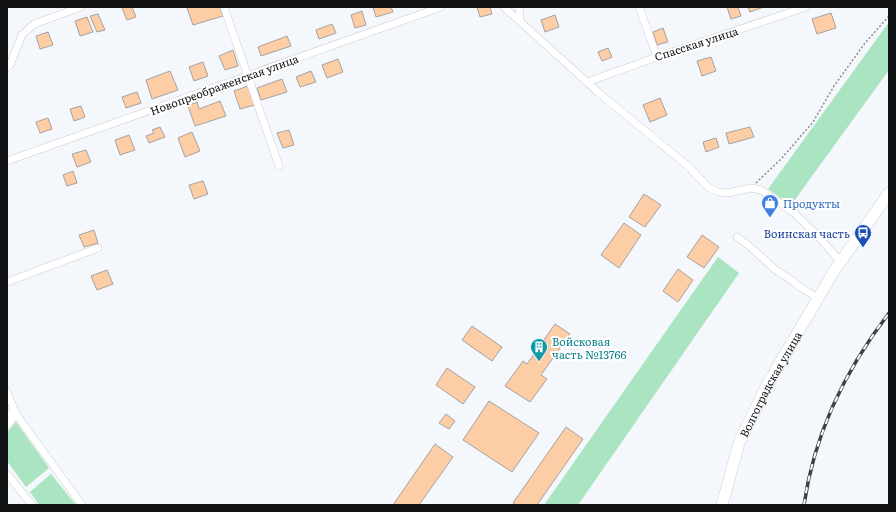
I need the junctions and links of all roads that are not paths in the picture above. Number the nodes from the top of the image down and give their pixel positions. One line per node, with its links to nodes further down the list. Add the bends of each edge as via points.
1 (81, 7): 11 (street, via 34,24 22,35)
2 (224, 7): 12 (street)
3 (441, 7): 8 (street, Новопреображенская улица)
4 (504, 7): 9 (street)
5 (519, 7): 9 (street)
6 (639, 7): 10 (street)
7 (806, 7): 10 (street, Спасская улица)
8 (432, 8): 12 (street, Новопреображенская улица)
9 (520, 20): 13 (street)
10 (657, 56): 13 (street, Спасская улица)
11 (7, 67)
12 (248, 76): 14 (street, Новопреображенская улица); 15 (street)
13 (587, 82): 19 (street, via 689,167 708,187 728,193 751,188 761,190 794,213 817,235)
14 (7, 161)
15 (279, 166)
16 (889, 194): 19 (main road, Волгоградская улица)
17 (737, 237): 21 (street, via 777,271)
18 (98, 248): 20 (street)
19 (837, 266): 21 (main road, Волгоградская улица)
20 (7, 282)
21 (818, 298): 29 (main road, Волгоградская улица, via 767,385 739,443)
22 (7, 392): 24 (street)
23 (7, 414): 24 (street)
24 (16, 414): 25 (street); 28 (street)
25 (7, 426)
26 (7, 474): 27 (street)
27 (32, 505)
28 (82, 505)
29 (722, 505)

